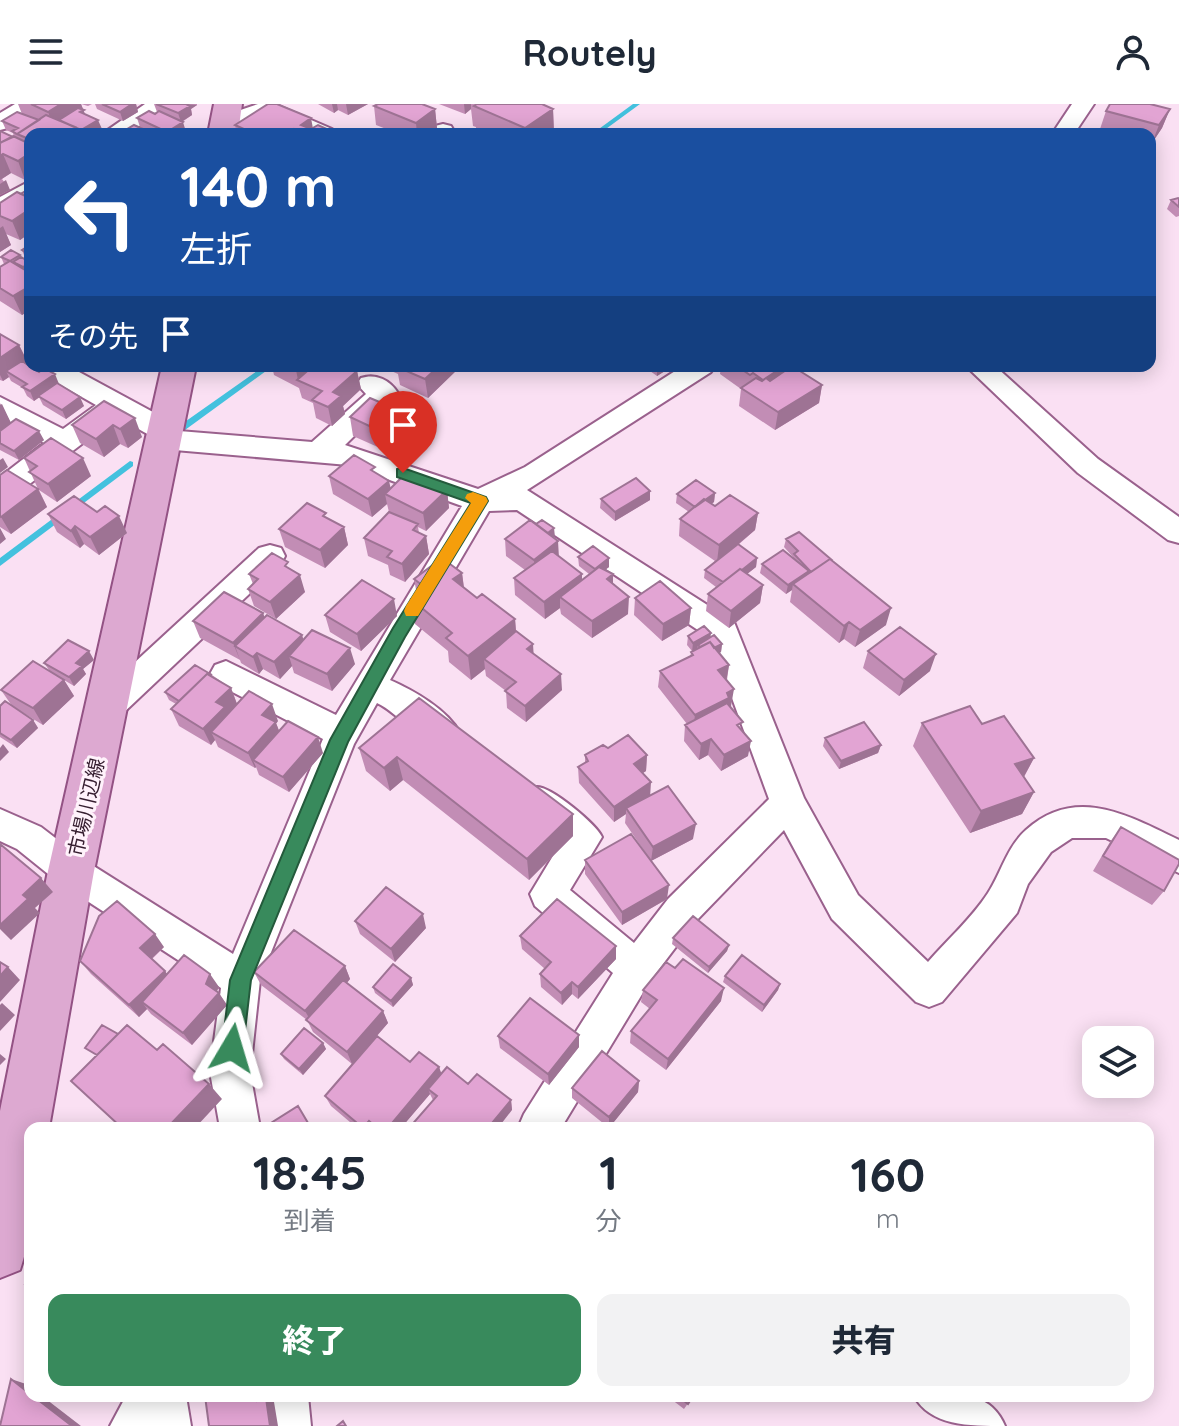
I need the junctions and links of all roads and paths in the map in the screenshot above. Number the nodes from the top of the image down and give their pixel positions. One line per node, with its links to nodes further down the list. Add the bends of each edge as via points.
1 (30, 104): 5 (street)
2 (160, 104): 6 (street)
3 (1083, 104): 8 (street)
4 (229, 115): 7 (street, via 266,109)
5 (0, 123)
6 (122, 128)
7 (310, 128)
8 (1067, 128)
9 (24, 192): 10 (street)
10 (0, 207)
11 (58, 372): 16 (street)
12 (178, 372): 18 (main road, 市場川辺線)
13 (693, 372): 22 (street, via 535,474)
14 (986, 372): 23 (street, via 1088,466)
15 (371, 384): 20 (street, via 384,393)
16 (115, 404): 18 (street); 19 (street)
17 (0, 406): 19 (street)
18 (164, 435): 20 (street); 27 (main road, 市場川辺線)
19 (64, 442): 21 (street)
20 (320, 451): 22 (street, via 351,455)
21 (0, 492)
22 (480, 501): 26 (street); 31 (street, via 522,499 723,631)
23 (1179, 532)
24 (270, 556): 27 (street)
25 (226, 674): 28 (street)
26 (369, 686): 28 (street); 29 (street, via 394,696)
27 (108, 707): 34 (main road, 市場川辺線)
28 (343, 734): 36 (street)
29 (470, 753)
30 (508, 781): 35 (street, via 584,837 548,894)
31 (788, 803): 33 (street, via 845,907 929,989 1004,901 1013,876 1038,841 1067,823 1109,823); 35 (street, via 681,911)
32 (0, 824): 34 (street, via 29,838)
33 (1179, 857)
34 (71, 871): 36 (street); 39 (main road, 市場川辺線)
35 (637, 969): 38 (street)
36 (241, 980): 37 (street, via 230,1072)
37 (239, 1122)
38 (542, 1122)
39 (11, 1125): 40 (main road, 市場川辺線)
40 (0, 1250)
41 (149, 1402): 45 (street)
42 (164, 1402): 46 (street)
43 (286, 1402): 47 (street)
44 (946, 1402): 48 (street)
45 (133, 1426)
46 (168, 1426)
47 (288, 1426)
48 (982, 1426)

